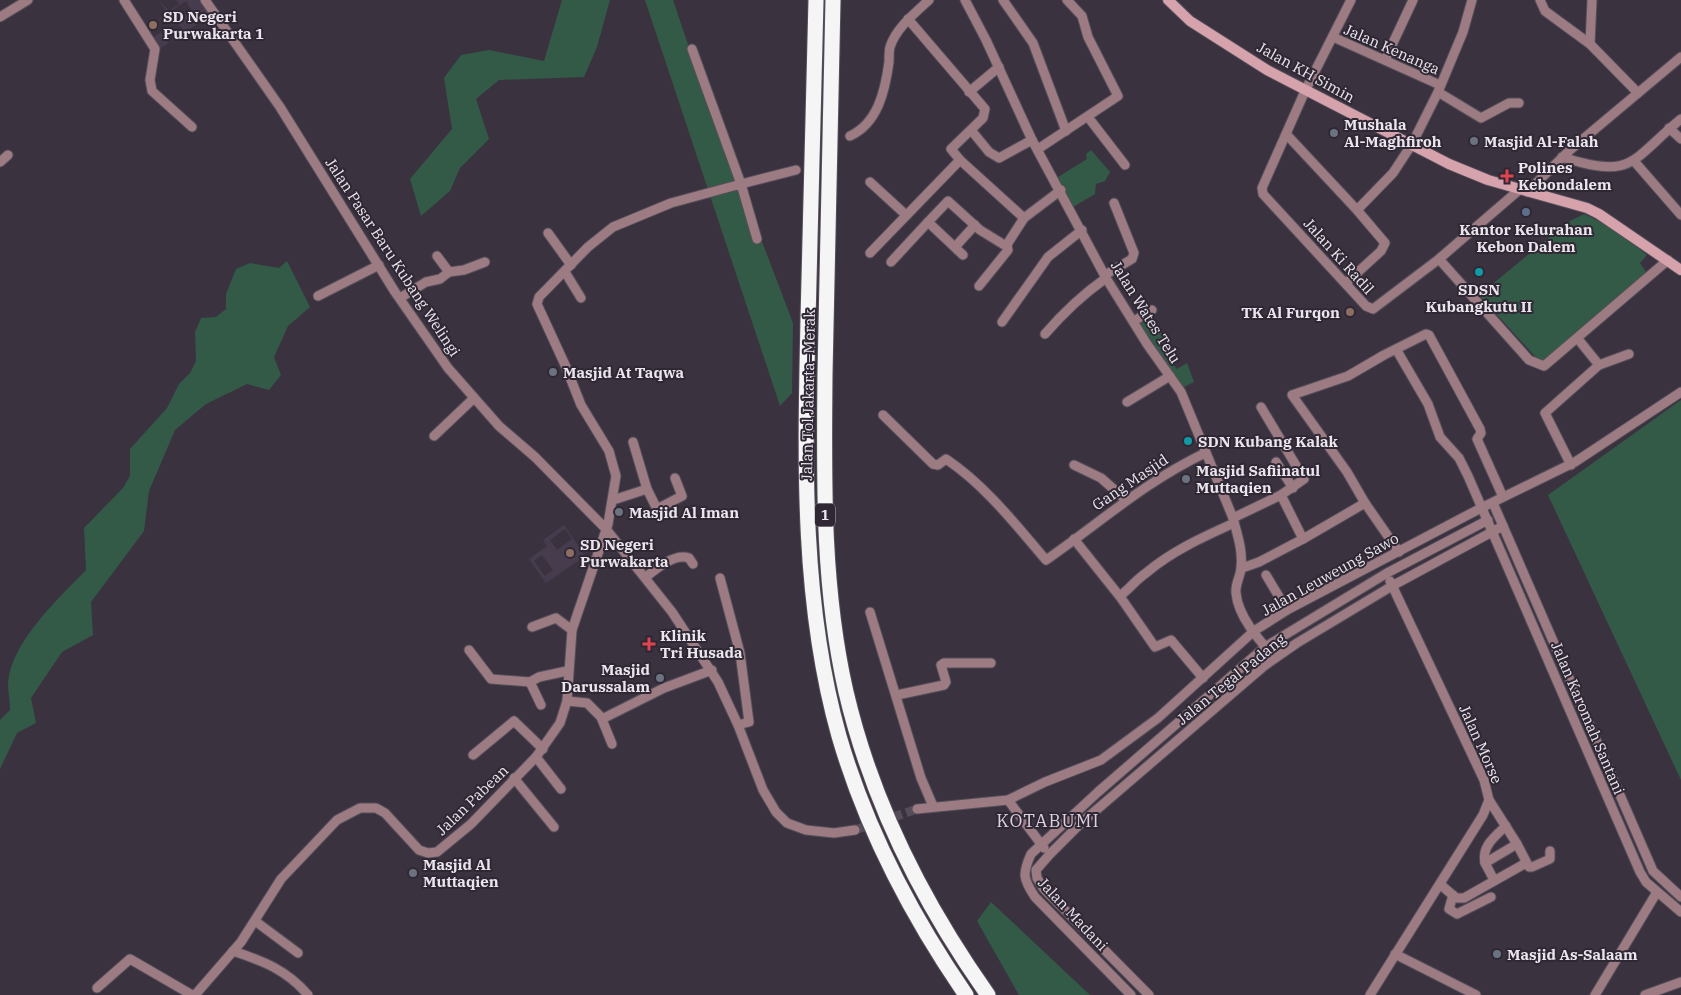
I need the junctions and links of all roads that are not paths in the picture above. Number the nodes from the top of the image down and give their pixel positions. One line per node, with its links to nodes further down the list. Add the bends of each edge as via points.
1 (28, 0): 16 (street)
2 (124, 0): 32 (street, via 155,49 150,80 152,91)
3 (204, 0): 72 (street, Jalan Pasar Baru Kubang Welingi, via 280,107)
4 (816, 0): 188 (highway, Jalan Tol Jakarta–Merak / 1, via 807,382 807,522 812,594 826,681 840,737 867,816 922,928)
5 (833, 0): 189 (highway, Jalan Tol Jakarta–Merak / 1, via 824,499 830,596 846,691 865,758 892,828 950,939)
6 (929, 0): 18 (street)
7 (965, 0): 24 (street, Jalan Wates Telu)
8 (1004, 0): 35 (street, via 1032,43)
9 (1067, 0): 30 (street, via 1082,16 1088,37 1118,96)
10 (1168, 0): 26 (street, Jalan KH Simin, via 1190,22)
11 (1351, 0): 19 (street, Jalan Ki Radil)
12 (1412, 0): 23 (street)
13 (1472, 0): 25 (street, via 1463,32)
14 (1540, 0): 20 (street, via 1545,10)
15 (1592, 0): 20 (street)
16 (15, 3): 17 (street)
17 (0, 17)
18 (908, 19): 27 (street); 37 (street, via 890,47 877,109 863,128)
19 (1333, 37): 23 (street, Jalan Kenanga); 26 (street, Jalan Ki Radil)
20 (1590, 44): 28 (street)
21 (692, 49): 50 (street)
22 (1681, 57): 28 (street, Jalan Ki Radil)
23 (1385, 60): 25 (street, Jalan Kenanga)
24 (999, 67): 27 (street); 39 (street, Jalan Wates Telu)
25 (1439, 89): 29 (street, Jalan Kenanga, via 1481,118 1510,103); 40 (street)
26 (1305, 91): 36 (street, Jalan Ki Radil); 40 (street, Jalan KH Simin)
27 (970, 92): 34 (street, via 984,109 983,118)
28 (1638, 93): 43 (street, Jalan Ki Radil)
29 (1519, 103)
30 (1088, 117): 35 (street); 47 (street)
31 (1681, 118): 33 (street)
32 (192, 127)
33 (1670, 128): 38 (street); 45 (street)
34 (972, 130): 39 (street, via 989,152 999,158); 44 (street, via 951,147)
35 (1066, 131): 41 (street)
36 (1287, 135): 54 (street); 76 (street, Jalan Ki Radil, via 1262,188 1264,194)
37 (850, 136)
38 (1681, 139)
39 (1032, 140): 41 (street, Jalan Wates Telu)
40 (1412, 144): 52 (street, Jalan KH Simin, via 1449,164); 54 (street, via 1394,173)
41 (1038, 148): 51 (street, Jalan Wates Telu)
42 (8, 155): 46 (street)
43 (1562, 158): 45 (street, via 1612,168); 52 (street, Jalan Ki Radil)
44 (960, 160): 55 (street); 57 (street)
45 (1634, 161): 56 (street)
46 (0, 162)
47 (1126, 165)
48 (796, 170): 50 (street)
49 (870, 182): 55 (street)
50 (740, 184): 62 (street); 73 (street, via 638,215 598,238)
51 (1061, 190): 57 (street); 60 (street, Jalan Wates Telu)
52 (1523, 191): 68 (street, Jalan Ki Radil); 71 (street, Jalan KH Simin, via 1587,208)
53 (1114, 203): 75 (street, via 1134,254 1132,259)
54 (1357, 210): 76 (street, via 1385,247)
55 (906, 215): 65 (street)
56 (1681, 215)
57 (1024, 218): 63 (street)
58 (928, 222): 59 (street, via 948,201); 64 (street); 70 (street)
59 (975, 226): 63 (street, via 1003,246); 64 (street)
60 (1082, 230): 75 (street, Jalan Wates Telu); 83 (street, via 1048,257)
61 (548, 233): 73 (street)
62 (756, 239)
63 (1007, 245): 77 (street, via 1008,250)
64 (955, 248): 66 (street)
65 (870, 253)
66 (963, 255)
67 (437, 256): 74 (street)
68 (1439, 259): 76 (street, Jalan Ki Radil, via 1373,310); 85 (street, via 1533,363 1544,366)
69 (485, 262): 74 (street)
70 (891, 262)
71 (1676, 264): 85 (street)
72 (379, 265): 78 (street); 79 (street, Jalan Pasar Baru Kubang Welingi)
73 (568, 268): 80 (street); 106 (street, Jalan Pabean, via 542,293 537,304 581,405 614,463 616,488)
74 (449, 272): 79 (street)
75 (1106, 277): 82 (street, Jalan Wates Telu); 84 (street, via 1063,312)
76 (1346, 283)
77 (979, 286)
78 (318, 296)
79 (400, 298): 91 (street, Jalan Pasar Baru Kubang Welingi)
80 (581, 298)
81 (1152, 310): 82 (street)
82 (1134, 321): 89 (street, Jalan Wates Telu)
83 (1002, 322)
84 (1045, 334)
85 (1578, 339): 88 (street)
86 (1396, 349): 105 (street, via 1426,334 1429,336 1480,429 1477,438); 108 (street, via 1348,376 1292,395); 110 (street, Jalan Karomah Santani, via 1428,404 1440,437 1459,458)
87 (1629, 354): 88 (street)
88 (1599, 365): 100 (street, via 1544,413)
89 (1170, 376): 92 (street); 97 (street, Jalan Wates Telu, via 1181,392)
90 (1681, 392): 100 (street, Jalan Leuweung Sawo)
91 (473, 400): 95 (street); 114 (street, Jalan Pasar Baru Kubang Welingi)
92 (1127, 402)
93 (1261, 407): 102 (street, via 1304,479)
94 (883, 416): 116 (street, Gang Masjid, via 933,464 938,465 946,459 994,500 1046,560)
95 (434, 436)
96 (633, 442): 103 (street)
97 (1205, 453): 107 (street, Gang Masjid, via 1170,470); 111 (street, Jalan Wates Telu)
98 (1276, 462): 102 (street)
99 (1074, 465): 107 (street, via 1101,478)
100 (1571, 465): 105 (street, Jalan Leuweung Sawo)
101 (675, 478): 103 (street, via 682,496 657,509)
102 (1293, 488): 104 (street)
103 (647, 489): 106 (street)
104 (1281, 494): 111 (street); 117 (street)
105 (1503, 497): 109 (street, Jalan Leuweung Sawo)
106 (613, 500): 114 (street, Jalan Pabean)
107 (1126, 500): 116 (street, Gang Masjid)
108 (1365, 503): 117 (street); 118 (street)
109 (1492, 503): 110 (street, Jalan Leuweung Sawo); 113 (street, Jalan Karomah Santani)
110 (1483, 507): 112 (street, Jalan Karomah Santani); 118 (street, Jalan Leuweung Sawo)
111 (1233, 520): 120 (street, Jalan Wates Telu); 126 (street, via 1180,549 1145,573)
112 (1488, 520): 115 (street, Jalan Karomah Santani); 121 (street, Jalan Tegal Padang)
113 (1503, 526): 115 (street, Jalan Tegal Padang); 135 (street, Jalan Karomah Santani)
114 (606, 529): 123 (street, Jalan Pasar Baru Kubang Welingi); 130 (street, Jalan Pabean)
115 (1493, 532): 125 (street, Jalan Tegal Padang); 137 (street, Jalan Karomah Santani)
116 (1074, 539): 126 (street)
117 (1303, 539): 120 (street)
118 (1399, 552): 127 (street, Jalan Leuweung Sawo)
119 (693, 564): 123 (street, via 689,558 680,557)
120 (1242, 568): 131 (street, Jalan Wates Telu, via 1237,579 1237,599)
121 (1387, 573): 125 (street, Jalan Morse); 132 (street, Jalan Tegal Padang)
122 (1266, 575): 127 (street)
123 (646, 577): 138 (street, Jalan Pasar Baru Kubang Welingi)
124 (720, 578): 146 (street, via 734,625 748,702 749,722)
125 (1392, 586): 134 (street, Jalan Tegal Padang); 156 (street, Jalan Morse, via 1484,780)
126 (1120, 597): 140 (street, via 1155,648 1171,640)
127 (1287, 610): 131 (street, Jalan Leuweung Sawo)
128 (870, 612): 142 (street)
129 (532, 627): 130 (street, via 556,618)
130 (572, 630): 139 (street, Jalan Pabean)
131 (1254, 631): 132 (street, Jalan Wates Telu); 140 (street, Jalan Leuweung Sawo)
132 (1265, 647): 134 (street, Jalan Wates Telu); 159 (street, Jalan Tegal Padang)
133 (469, 650): 141 (street, via 491,679)
134 (1275, 658): 160 (street, Jalan Tegal Padang)
135 (1561, 661): 137 (street); 153 (street, Jalan Karomah Santani)
136 (991, 663): 142 (street, via 944,663 941,665 946,682 944,686)
137 (1550, 665): 154 (street, Jalan Karomah Santani)
138 (712, 670): 145 (street); 146 (street, Jalan Pasar Baru Kubang Welingi)
139 (567, 672): 141 (street); 143 (street, Jalan Pabean)
140 (1203, 678): 155 (street, Jalan Leuweung Sawo, via 1114,752)
141 (530, 682): 144 (street)
142 (897, 695): 157 (street, via 921,778)
143 (566, 701): 145 (street, via 587,703); 148 (street, Jalan Pabean, via 560,723)
144 (541, 704)
145 (600, 718): 147 (street)
146 (738, 725): 163 (street, Jalan Pasar Baru Kubang Welingi, via 763,790 782,818 813,832)
147 (612, 744)
148 (543, 749): 149 (street, via 514,721); 150 (street, Jalan Pabean)
149 (473, 756)
150 (536, 757): 151 (street, Jalan Pabean); 152 (street)
151 (514, 778): 162 (street); 179 (street, Jalan Pabean, via 460,834 432,853 419,850 385,813 376,808 366,806 352,811 337,820 281,879)
152 (561, 789)
153 (1616, 790): 154 (street); 177 (street, Jalan Karomah Santani, via 1652,871)
154 (1606, 794): 174 (street, Jalan Karomah Santani, via 1640,872)
155 (1008, 800): 157 (street); 164 (street)
156 (1489, 800): 161 (street); 173 (street, Jalan Morse)
157 (933, 806): 158 (street)
158 (917, 809)
159 (1072, 815): 160 (street); 164 (street, Jalan Tegal Padang)
160 (1080, 824): 167 (street, Jalan Tegal Padang)
161 (1506, 826): 165 (street); 168 (street, via 1489,842)
162 (554, 827)
163 (855, 830)
164 (1040, 844): 167 (street); 170 (street, Jalan Madani)
165 (1517, 844): 168 (street); 169 (street)
166 (1550, 851): 169 (street, via 1550,858 1532,868)
167 (1050, 854): 171 (street, Jalan Madani)
168 (1485, 863): 172 (street)
169 (1526, 863): 172 (street)
170 (1025, 867): 171 (street); 190 (street, Jalan Madani, via 1025,883 1035,897)
171 (1036, 870): 191 (street, Jalan Madani, via 1044,889)
172 (1494, 880): 175 (street, via 1464,898 1458,899)
173 (1441, 885): 175 (street); 182 (street, Jalan Morse)
174 (1657, 892): 178 (street, Jalan Karomah Santani); 194 (street)
175 (1453, 895): 176 (street, via 1448,908 1456,914)
176 (1491, 897)
177 (1681, 897)
178 (1681, 912)
179 (255, 920): 180 (street, Jalan Pabean); 181 (street)
180 (233, 951): 186 (street, Jalan Pabean); 187 (street, via 287,974)
181 (298, 953)
182 (1395, 954): 185 (street); 192 (street, Jalan Morse)
183 (1681, 982): 195 (street)
184 (97, 988): 186 (street, via 130,959)
185 (1464, 992): 193 (street)
186 (194, 995)
187 (308, 995)
188 (966, 995)
189 (988, 995)
190 (1131, 995)
191 (1149, 995)
192 (1370, 995)
193 (1476, 995)
194 (1595, 995)
195 (1646, 995)

